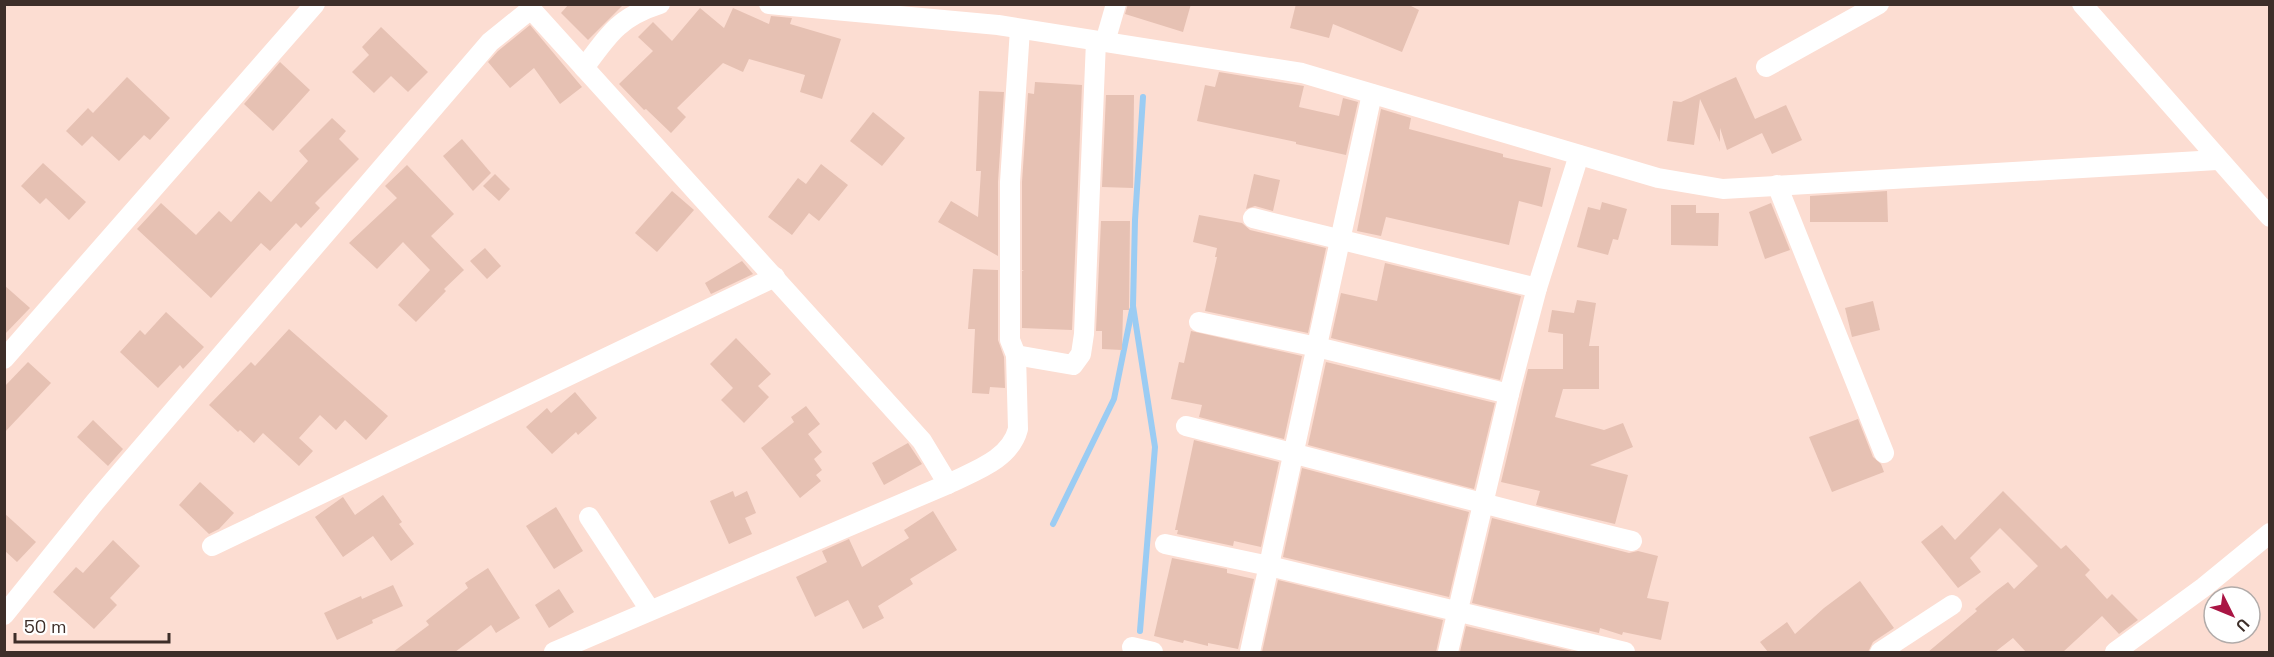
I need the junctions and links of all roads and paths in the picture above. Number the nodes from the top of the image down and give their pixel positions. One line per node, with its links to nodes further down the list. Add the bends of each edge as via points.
1 (315, 4): 25 (street)
2 (660, 4): 12 (street, via 625,19)
3 (769, 4): 8 (street)
4 (1116, 4): 10 (street)
5 (1879, 4): 11 (street)
6 (530, 7): 12 (street); 41 (street, via 490,42 95,502)
7 (2092, 8): 15 (street)
8 (897, 10): 9 (street)
9 (1020, 29): 10 (street); 24 (street, via 1010,182 1010,340)
10 (1100, 41): 13 (street, via 1302,73); 24 (street, via 1081,354 1073,365)
11 (1766, 67)
12 (584, 68): 20 (street)
13 (1372, 94): 14 (street); 19 (street)
14 (1579, 155): 16 (street, via 1658,178 1723,189); 21 (street)
15 (2217, 160): 16 (street); 17 (street)
16 (1776, 185): 29 (street)
17 (2270, 217)
18 (1253, 218): 19 (street)
19 (1340, 239): 21 (street); 23 (street)
20 (775, 277): 30 (street, via 922,441); 36 (street)
21 (1537, 288): 26 (street)
22 (1198, 322): 23 (street)
23 (1317, 347): 26 (street); 28 (street)
24 (1016, 355): 30 (street, via 1016,438 990,463)
25 (4, 359)
26 (1509, 394): 31 (street)
27 (1186, 426): 28 (street)
28 (1294, 452): 31 (street); 37 (street)
29 (1884, 453)
30 (948, 484): 39 (street)
31 (1483, 505): 34 (street); 40 (street)
32 (589, 517): 39 (street)
33 (2270, 533): 49 (street)
34 (1632, 541)
35 (1166, 544): 37 (street)
36 (212, 546)
37 (1269, 566): 40 (street); 45 (street)
38 (1952, 605): 48 (street)
39 (650, 610): 43 (street)
40 (1458, 611): 46 (street); 47 (street)
41 (4, 615)
42 (1132, 647): 44 (street)
43 (554, 652)
44 (1153, 652)
45 (1250, 652)
46 (1448, 652)
47 (1625, 652)
48 (1880, 652)
49 (2115, 652)

